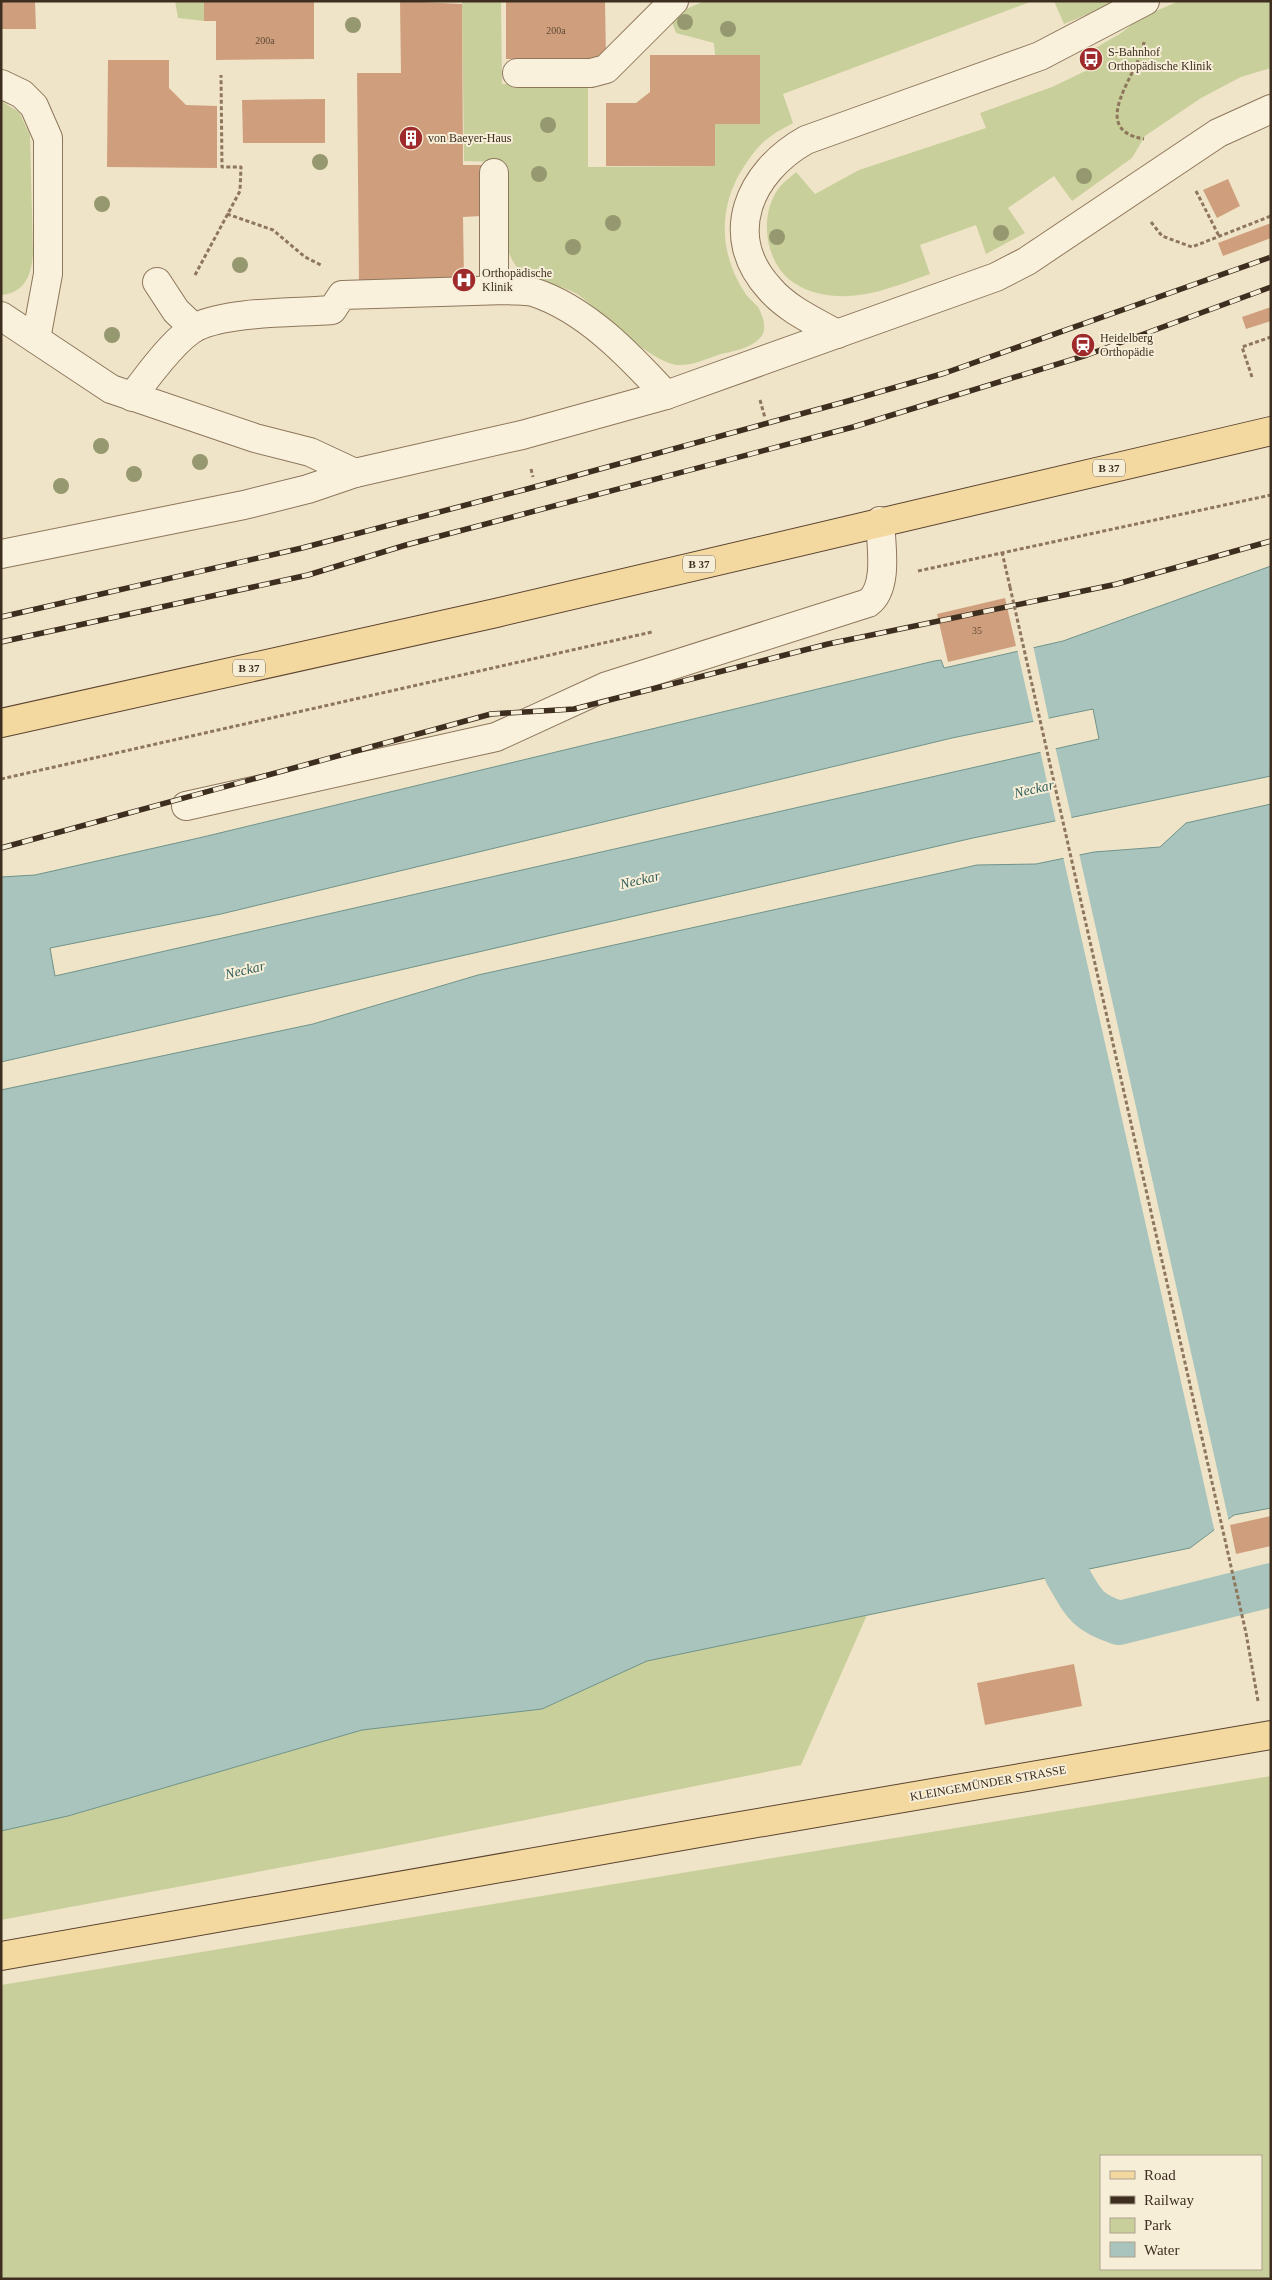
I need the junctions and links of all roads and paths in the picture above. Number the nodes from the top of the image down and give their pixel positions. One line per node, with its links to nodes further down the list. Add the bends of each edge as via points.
1 (674, 1): 4 (lane, via 606,69 599,72)
2 (1145, 1): 18 (lane, via 1040,56 806,140 767,169 758,181 748,207 745,238 750,262 771,291)
3 (1144, 38): 8 (path, via 1141,58 1121,94 1118,121 1129,134)
4 (517, 72)
5 (222, 75): 11 (path, via 222,167 241,168 240,191)
6 (1, 84): 20 (lane, via 22,94 34,106 48,138 48,274)
7 (1271, 109): 10 (lane, via 1218,133)
8 (1147, 139)
9 (494, 173): 15 (lane)
10 (1130, 192): 12 (path, via 1162,236 1192,247); 18 (lane, via 1027,261 996,277)
11 (227, 214): 13 (path, via 273,230 309,260); 17 (path)
12 (1271, 216)
13 (329, 266)
14 (157, 282): 17 (lane)
15 (494, 290): 17 (lane, via 342,295 332,310 233,317 209,322); 22 (lane, via 532,292 576,314 603,333)
16 (1, 316): 20 (lane)
17 (185, 319): 23 (lane, via 170,350)
18 (836, 334): 22 (lane)
19 (1271, 337): 21 (path, via 1242,347)
20 (36, 339): 23 (lane, via 111,389)
21 (1252, 377)
22 (666, 395): 25 (lane, via 522,435)
23 (132, 397): 25 (lane, via 255,438 310,452)
24 (1271, 431): 27 (main road, B 37)
25 (355, 473): 29 (lane, via 244,505)
26 (1271, 494): 28 (path)
27 (892, 519): 30 (lane); 32 (main road, B 37, via 496,613)
28 (1002, 552): 30 (path); 35 (path, bridge)
29 (1, 554)
30 (882, 579): 34 (lane, via 880,590 868,602 606,686 496,737)
31 (654, 631): 33 (path)
32 (1, 723)
33 (1, 780)
34 (186, 806)
35 (1268, 1736): 36 (main road, KLEINGEMÜNDER STRASSE)
36 (1, 1956)

